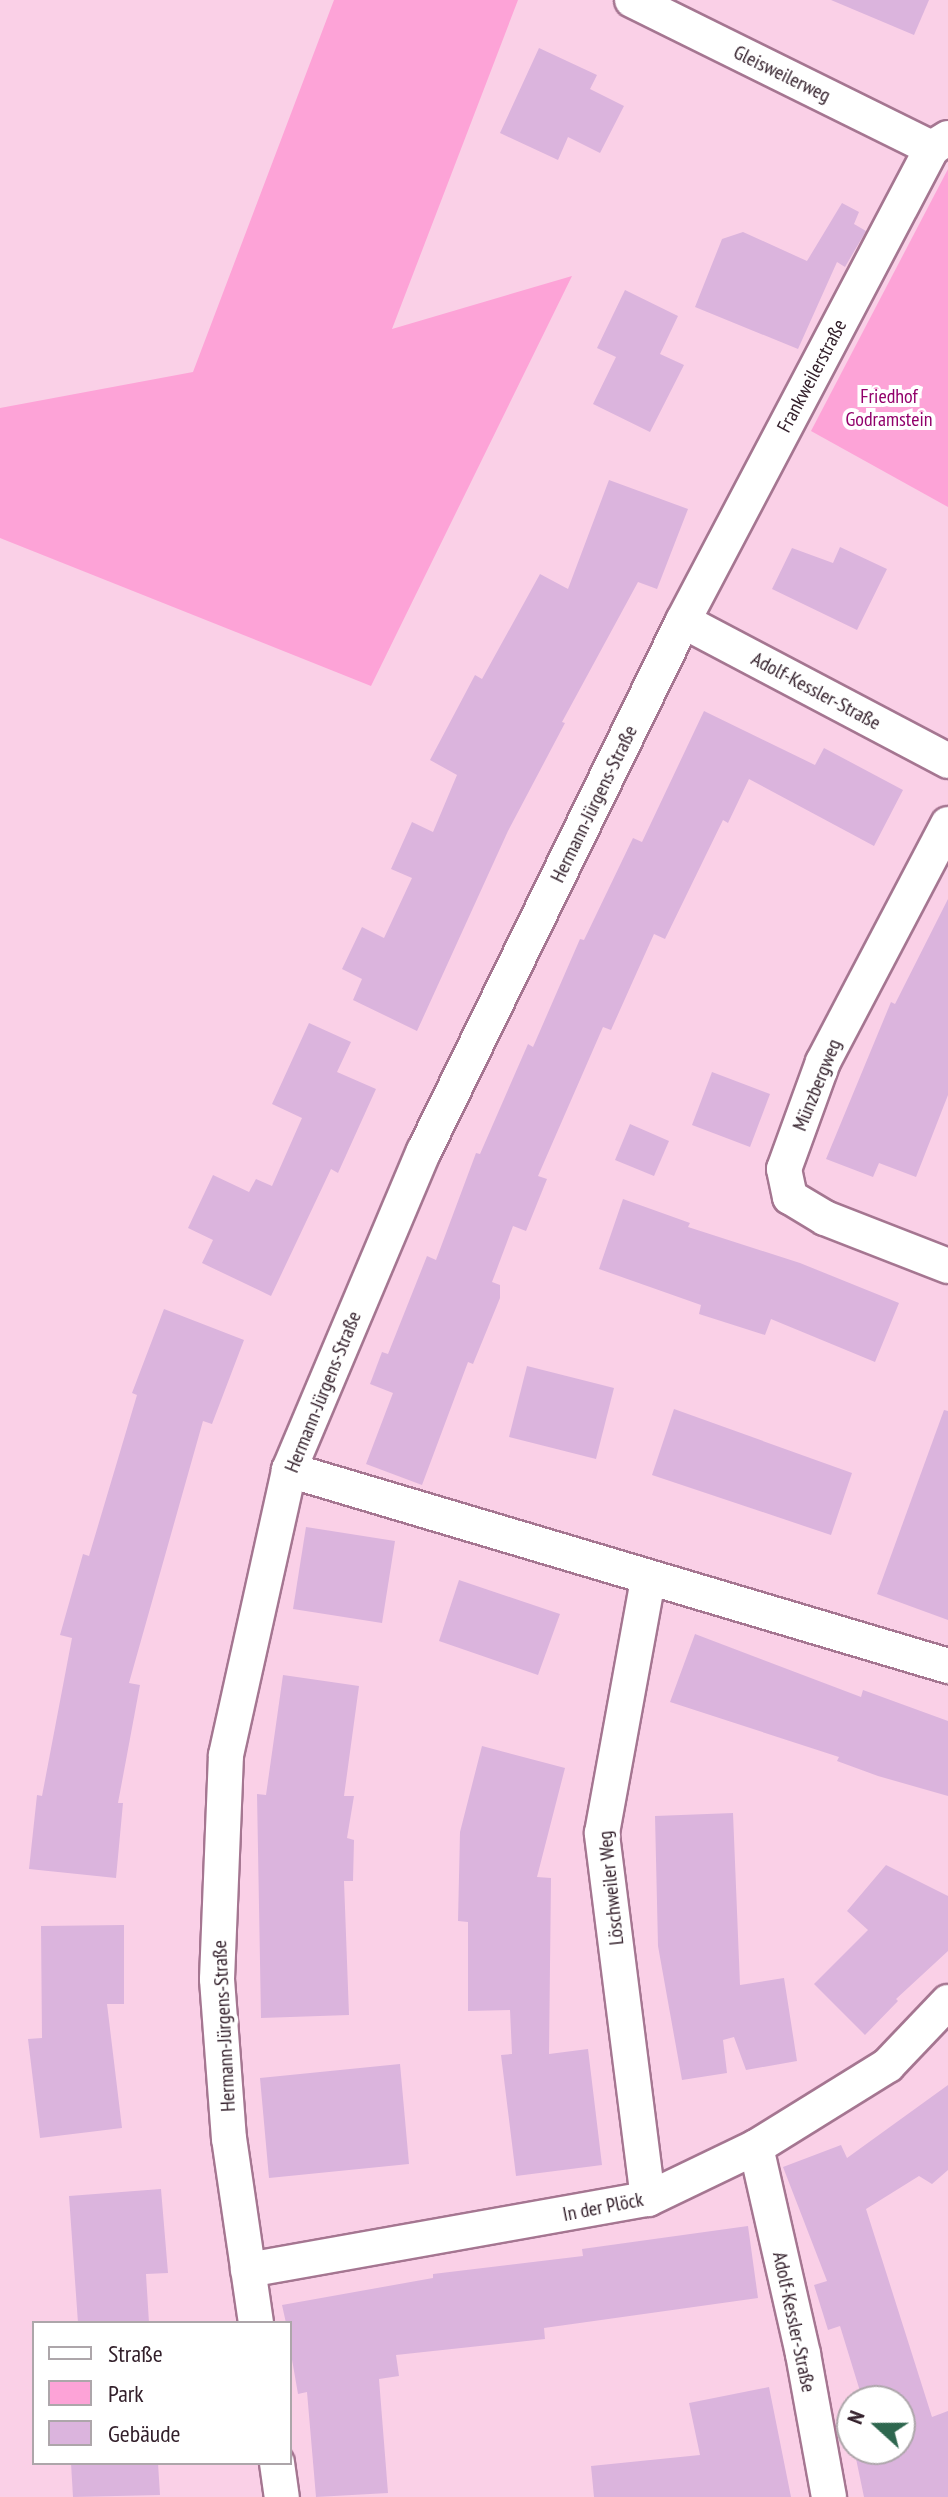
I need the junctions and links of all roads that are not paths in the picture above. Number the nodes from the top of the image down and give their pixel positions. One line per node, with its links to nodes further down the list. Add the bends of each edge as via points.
1 (632, 0): 2 (street, Gleisweilerweg)
2 (940, 143): 3 (street, Frankweilerstraße)
3 (683, 621): 4 (street, Adolf-Kessler-Straße); 7 (street, Hermann-Jürgens-Straße, via 424,1151)
4 (948, 761)
5 (948, 824): 6 (street, Münzbergweg, via 823,1062 784,1169 790,1197 825,1218)
6 (948, 1266)
7 (289, 1470): 8 (street); 13 (street, Hermann-Jürgens-Straße, via 226,1755 217,1979 229,2139)
8 (648, 1579): 9 (street); 12 (street, Löschweiler Weg, via 602,1833)
9 (948, 1666)
10 (948, 2002): 11 (street, In der Plöck, via 888,2065)
11 (756, 2147): 12 (street, In der Plöck); 17 (street, Adolf-Kessler-Straße)
12 (648, 2199): 13 (street, In der Plöck)
13 (248, 2270): 14 (street, Hermann-Jürgens-Straße)
14 (256, 2321)
15 (277, 2465): 16 (street)
16 (282, 2497)
17 (829, 2497)

